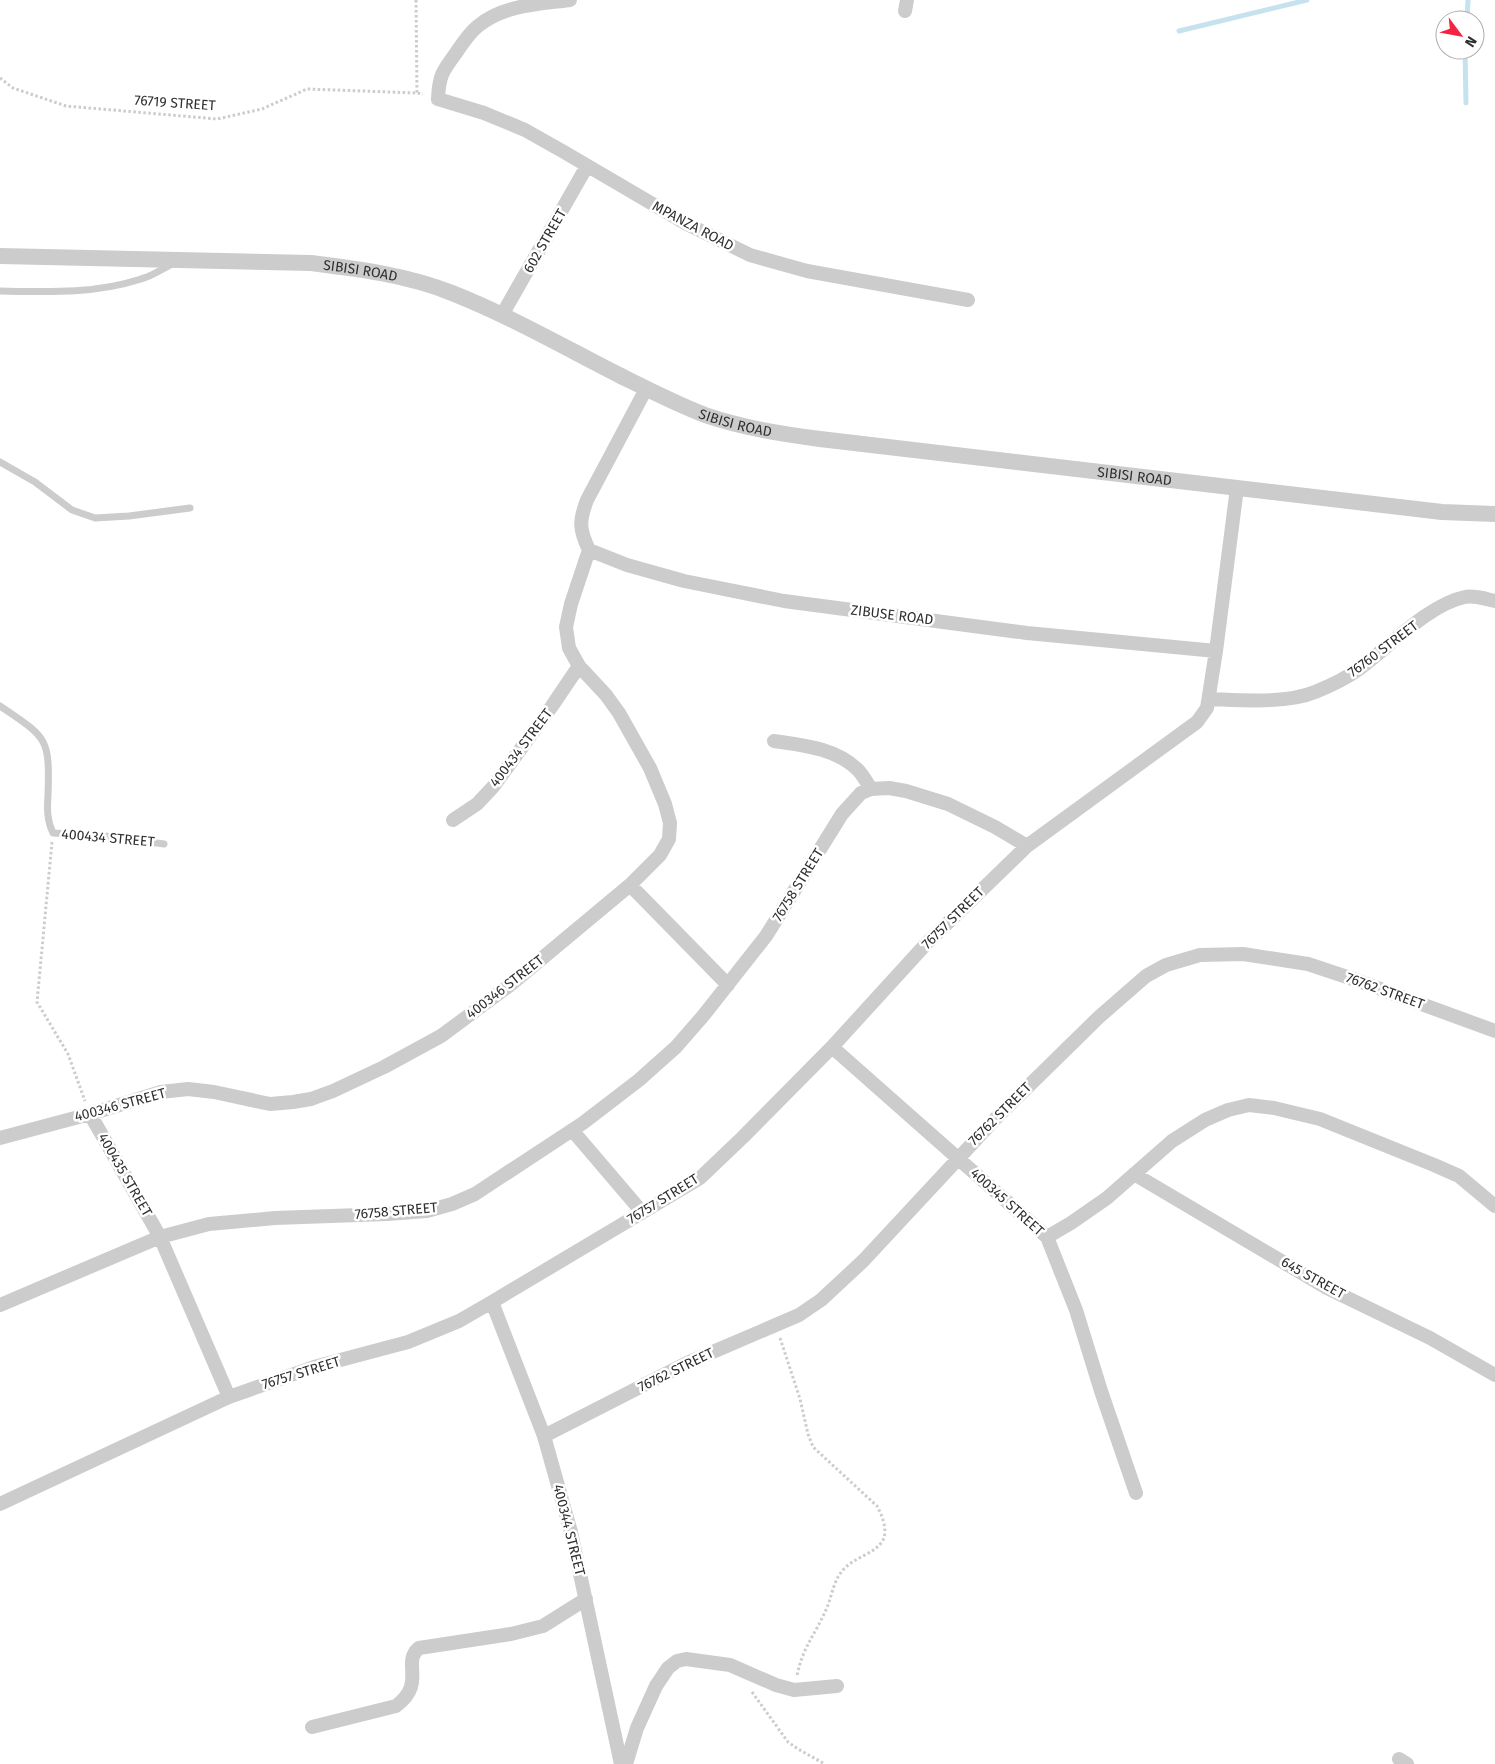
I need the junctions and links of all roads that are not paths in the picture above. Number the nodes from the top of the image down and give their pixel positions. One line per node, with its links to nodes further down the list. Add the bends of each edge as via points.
1 (570, 0): 2 (street, MPANZA ROAD, via 499,12 477,27 443,70 438,99 525,130)
2 (587, 166): 6 (street, MPANZA ROAD, via 685,223 750,255 807,271); 7 (street, 602 STREET)
3 (0, 256): 4 (street, SIBISI ROAD)
4 (181, 260): 5 (lane, via 143,279 112,287 71,292); 7 (street, SIBISI ROAD, via 311,263 353,268 402,277 451,292)
5 (0, 291)
6 (968, 300)
7 (502, 315): 8 (street, SIBISI ROAD)
8 (646, 389): 10 (street, SIBISI ROAD, via 705,415 764,431); 13 (street, via 581,515 582,536)
9 (0, 462): 11 (lane, via 35,482 72,510 95,518)
10 (1237, 488): 12 (street, SIBISI ROAD, via 1442,512); 15 (street)
11 (190, 508)
12 (1495, 514)
13 (589, 550): 15 (street, ZIBUSE ROAD, via 684,581 784,601 1027,633); 16 (street, 400346 STREET, via 566,627 569,648)
14 (1495, 600): 17 (street, 76760 STREET, via 1467,596 1448,602 1411,626 1358,670 1312,694 1280,700)
15 (1216, 651): 17 (street, 76757 STREET)
16 (579, 666): 21 (street, 400434 STREET, via 493,787 477,804); 24 (street, 400346 STREET, via 619,713 650,768 670,823 669,839 660,854)
17 (1209, 699): 23 (street, 76757 STREET, via 1202,716 1187,730)
18 (0, 706): 22 (lane, 400434 STREET, via 34,730 46,748 48,820 53,833)
19 (774, 741): 20 (street, via 809,746 838,756 858,770)
20 (871, 789): 23 (street, via 906,791 948,804); 25 (street, 76758 STREET, via 861,793 842,814 771,929)
21 (453, 820)
22 (164, 844)
23 (1026, 846): 27 (street, 76757 STREET, via 926,944)
24 (630, 884): 25 (street); 28 (street, 400346 STREET, via 510,985 441,1036 333,1091 302,1100 270,1104 188,1089 161,1092)
25 (728, 985): 29 (street, 76758 STREET, via 676,1047 639,1080)
26 (1495, 1031): 31 (street, 76762 STREET, via 1308,964 1243,954 1200,955 1166,965 1146,976 1099,1017)
27 (832, 1047): 31 (street, 400345 STREET); 34 (street, 76757 STREET, via 700,1178)
28 (90, 1114): 30 (street, 400346 STREET); 35 (street, 400435 STREET)
29 (572, 1130): 34 (street); 35 (street, 76758 STREET, via 475,1194 427,1211 209,1224)
30 (0, 1138)
31 (957, 1158): 36 (street, 400345 STREET); 41 (street, 76762 STREET, via 844,1281 799,1315 687,1363)
32 (1134, 1174): 33 (street, via 1172,1141 1205,1120 1249,1105 1320,1120 1434,1165 1459,1176); 36 (street, via 1107,1198); 39 (street, 645 STREET, via 1327,1288)
33 (1495, 1206)
34 (642, 1212): 37 (street, 76757 STREET)
35 (160, 1237): 38 (street, 76758 STREET); 40 (street, 400435 STREET)
36 (1047, 1237): 42 (street, 400345 STREET, via 1076,1310)
37 (492, 1302): 40 (street, 76757 STREET, via 459,1321 408,1342 314,1367); 41 (street, 400344 STREET)
38 (0, 1305)
39 (1495, 1374)
40 (229, 1397): 43 (street, 76757 STREET)
41 (544, 1436): 44 (street, 400344 STREET)
42 (1136, 1493)
43 (0, 1504)
44 (586, 1599): 46 (street, via 543,1626 419,1648 412,1657 410,1693 396,1706); 47 (street, 400344 STREET)
45 (837, 1686): 48 (street, via 794,1690 730,1664 686,1659 677,1661 668,1668 647,1704)
46 (312, 1727)
47 (621, 1764)
48 (626, 1764)

